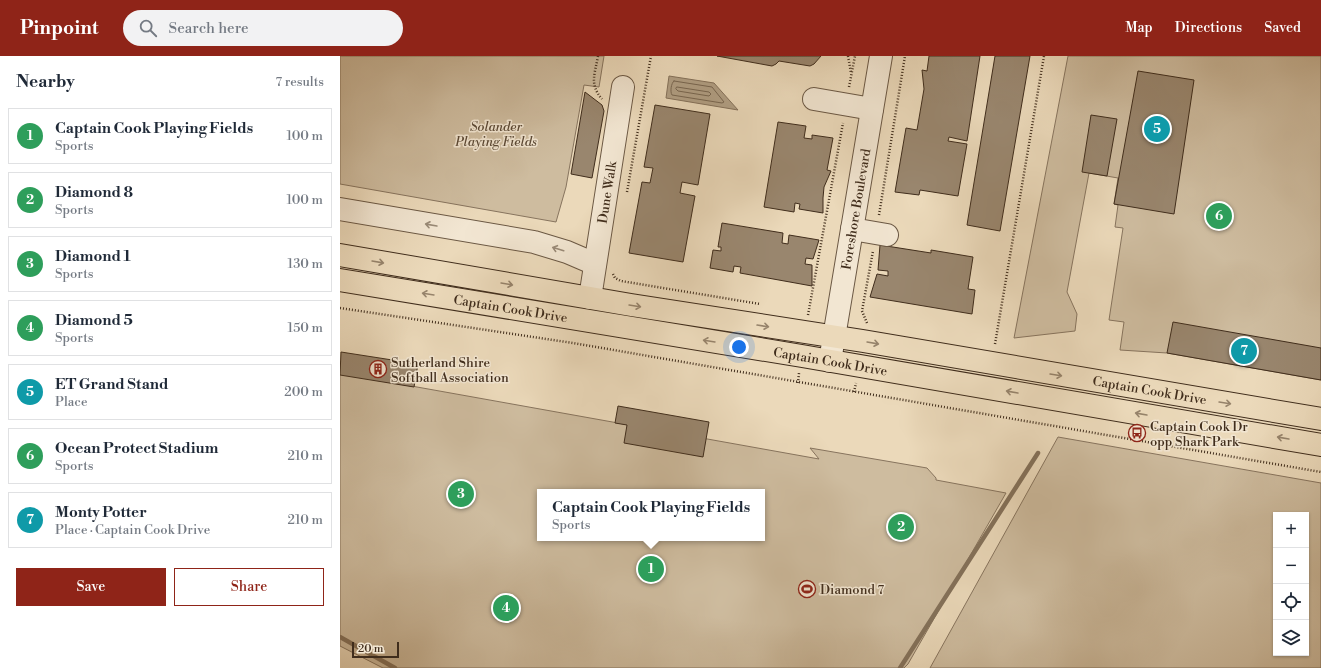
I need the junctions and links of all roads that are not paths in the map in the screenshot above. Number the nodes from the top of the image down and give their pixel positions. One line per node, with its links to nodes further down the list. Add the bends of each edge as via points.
1 (880, 56): 4 (street, Foreshore Boulevard)
2 (623, 87): 9 (street, Dune Walk)
3 (814, 99): 4 (street)
4 (872, 109): 6 (street, Foreshore Boulevard)
5 (340, 209): 9 (street, one-way to 5, via 534,242)
6 (852, 229): 7 (street); 12 (street, Foreshore Boulevard)
7 (882, 234)
8 (340, 255): 11 (main road, Captain Cook Drive, one-way to 11)
9 (603, 267): 11 (street, Dune Walk)
10 (340, 280): 13 (main road, Captain Cook Drive, one-way to 10)
11 (590, 298): 12 (main road, Captain Cook Drive, one-way to 12)
12 (834, 337): 13 (street, Foreshore Boulevard); 14 (main road, Captain Cook Drive, one-way to 14)
13 (830, 361): 15 (main road, Captain Cook Drive, one-way to 13)
14 (1321, 419)
15 (1321, 445)

